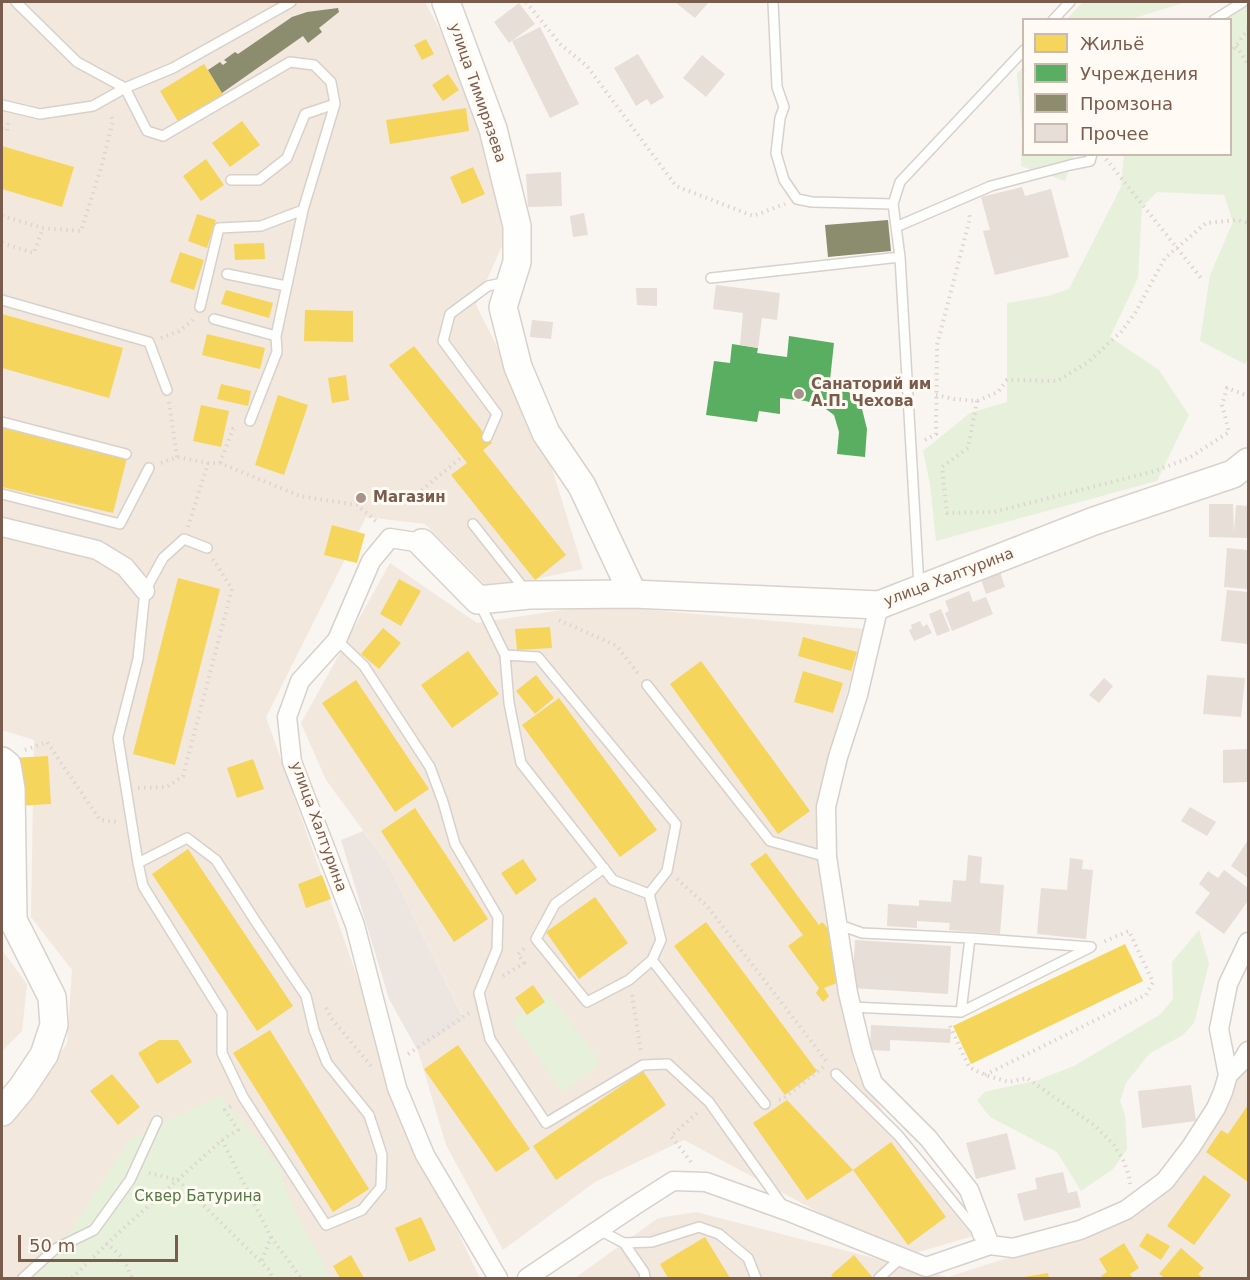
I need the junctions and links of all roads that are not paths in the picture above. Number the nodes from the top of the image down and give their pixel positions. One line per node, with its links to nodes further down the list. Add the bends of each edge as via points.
1 (16, 2): 10 (lane, via 77,62)
2 (291, 2): 10 (lane, via 173,68)
3 (446, 2): 21 (street, улица Тимирязева, via 493,129 518,226 517,262)
4 (773, 2): 15 (lane, via 777,87 784,107 776,153 784,180 797,199)
5 (1070, 2): 7 (lane)
6 (1243, 2): 8 (lane)
7 (1055, 18)
8 (1217, 18)
9 (1022, 52): 15 (lane, via 900,182)
10 (125, 88): 11 (lane, via 147,131 163,136 290,62 314,65 331,82); 12 (lane, via 93,106 40,114)
11 (335, 104): 14 (lane, via 305,114 287,158 259,180); 16 (lane)
12 (2, 105)
13 (1091, 156): 17 (lane, via 1089,161 991,186)
14 (231, 180)
15 (893, 204): 17 (lane)
16 (303, 210): 22 (lane); 24 (lane, via 261,226 219,228)
17 (896, 227): 18 (lane)
18 (900, 256): 20 (lane); 39 (lane)
19 (227, 274): 22 (lane)
20 (711, 278)
21 (511, 282): 30 (lane, via 488,286 450,314 443,341 497,414); 41 (street, улица Тимирязева, via 503,307 518,367 546,433 582,486)
22 (286, 286): 26 (lane)
23 (2, 300): 27 (lane, via 149,342)
24 (200, 307)
25 (214, 319): 26 (lane)
26 (276, 336): 28 (lane, via 277,352)
27 (167, 390)
28 (250, 421)
29 (2, 422): 31 (lane)
30 (487, 437)
31 (126, 454)
32 (1248, 462): 39 (street, улица Халтурина, via 1233,474 1094,521)
33 (149, 468): 34 (lane, via 120,524)
34 (2, 494)
35 (473, 524): 42 (lane)
36 (2, 527): 40 (street, via 97,550 125,567)
37 (422, 543): 43 (street); 45 (street, улица Халтурина, via 390,538 371,561)
38 (207, 548): 40 (lane, via 184,539 163,558)
39 (919, 590): 44 (street, улица Халтурина)
40 (145, 591): 50 (lane, via 138,659 118,738)
41 (633, 594): 42 (street, улица Халтурина); 44 (street, улица Халтурина)
42 (529, 595): 43 (street)
43 (478, 600): 46 (lane)
44 (879, 605): 49 (street, via 826,807)
45 (337, 640): 65 (lane, via 364,666 430,766 455,844 498,916 497,949 479,993 490,1040 546,1123 643,1065 668,1064 710,1102); 71 (street, улица Халтурина, via 300,681 287,717 292,762 355,925 397,1088 425,1155)
46 (505, 655): 51 (lane, via 509,703 521,763); 52 (lane, via 538,657 676,824 667,871)
47 (647, 685): 49 (lane, via 770,841)
48 (11, 757): 63 (street, via 7,765 11,789 13,920 52,997 54,1025 44,1055)
49 (827, 857): 53 (street)
50 (138, 863): 50 (lane, via 143,886 222,1013 222,1053 243,1097 326,1226 362,1210 381,1187 382,1155 369,1115 327,1063 306,996 216,860 187,838)
51 (604, 868): 52 (lane, via 613,880); 56 (lane, via 555,904 536,939 587,1002 629,980)
52 (649, 894): 56 (lane, via 662,940)
53 (837, 924): 54 (lane, via 862,933); 57 (street)
54 (970, 938): 58 (lane); 58 (lane, via 1091,947)
55 (1248, 942): 61 (street, via 1228,984 1218,1029)
56 (652, 960): 62 (lane)
57 (851, 1007): 58 (lane); 68 (street, via 873,1083 928,1138 969,1190)
58 (961, 1012)
59 (1248, 1050): 61 (street)
60 (836, 1074): 68 (lane, via 898,1135)
61 (1228, 1075): 68 (street, via 1216,1108 1191,1147 1165,1181 1126,1210 1080,1230 1012,1248)
62 (765, 1104)
63 (2, 1112)
64 (157, 1121): 70 (lane, via 130,1180 94,1230 55,1249)
65 (787, 1211): 66 (street, via 706,1182 673,1181); 69 (street)
66 (599, 1230): 67 (lane); 72 (street)
67 (624, 1243): 73 (lane); 74 (lane, via 652,1242 699,1227 719,1234 748,1258)
68 (987, 1247): 69 (street, via 926,1267)
69 (902, 1257): 75 (lane)
70 (23, 1278)
71 (498, 1278)
72 (527, 1278)
73 (645, 1278)
74 (756, 1278)
75 (879, 1278)

